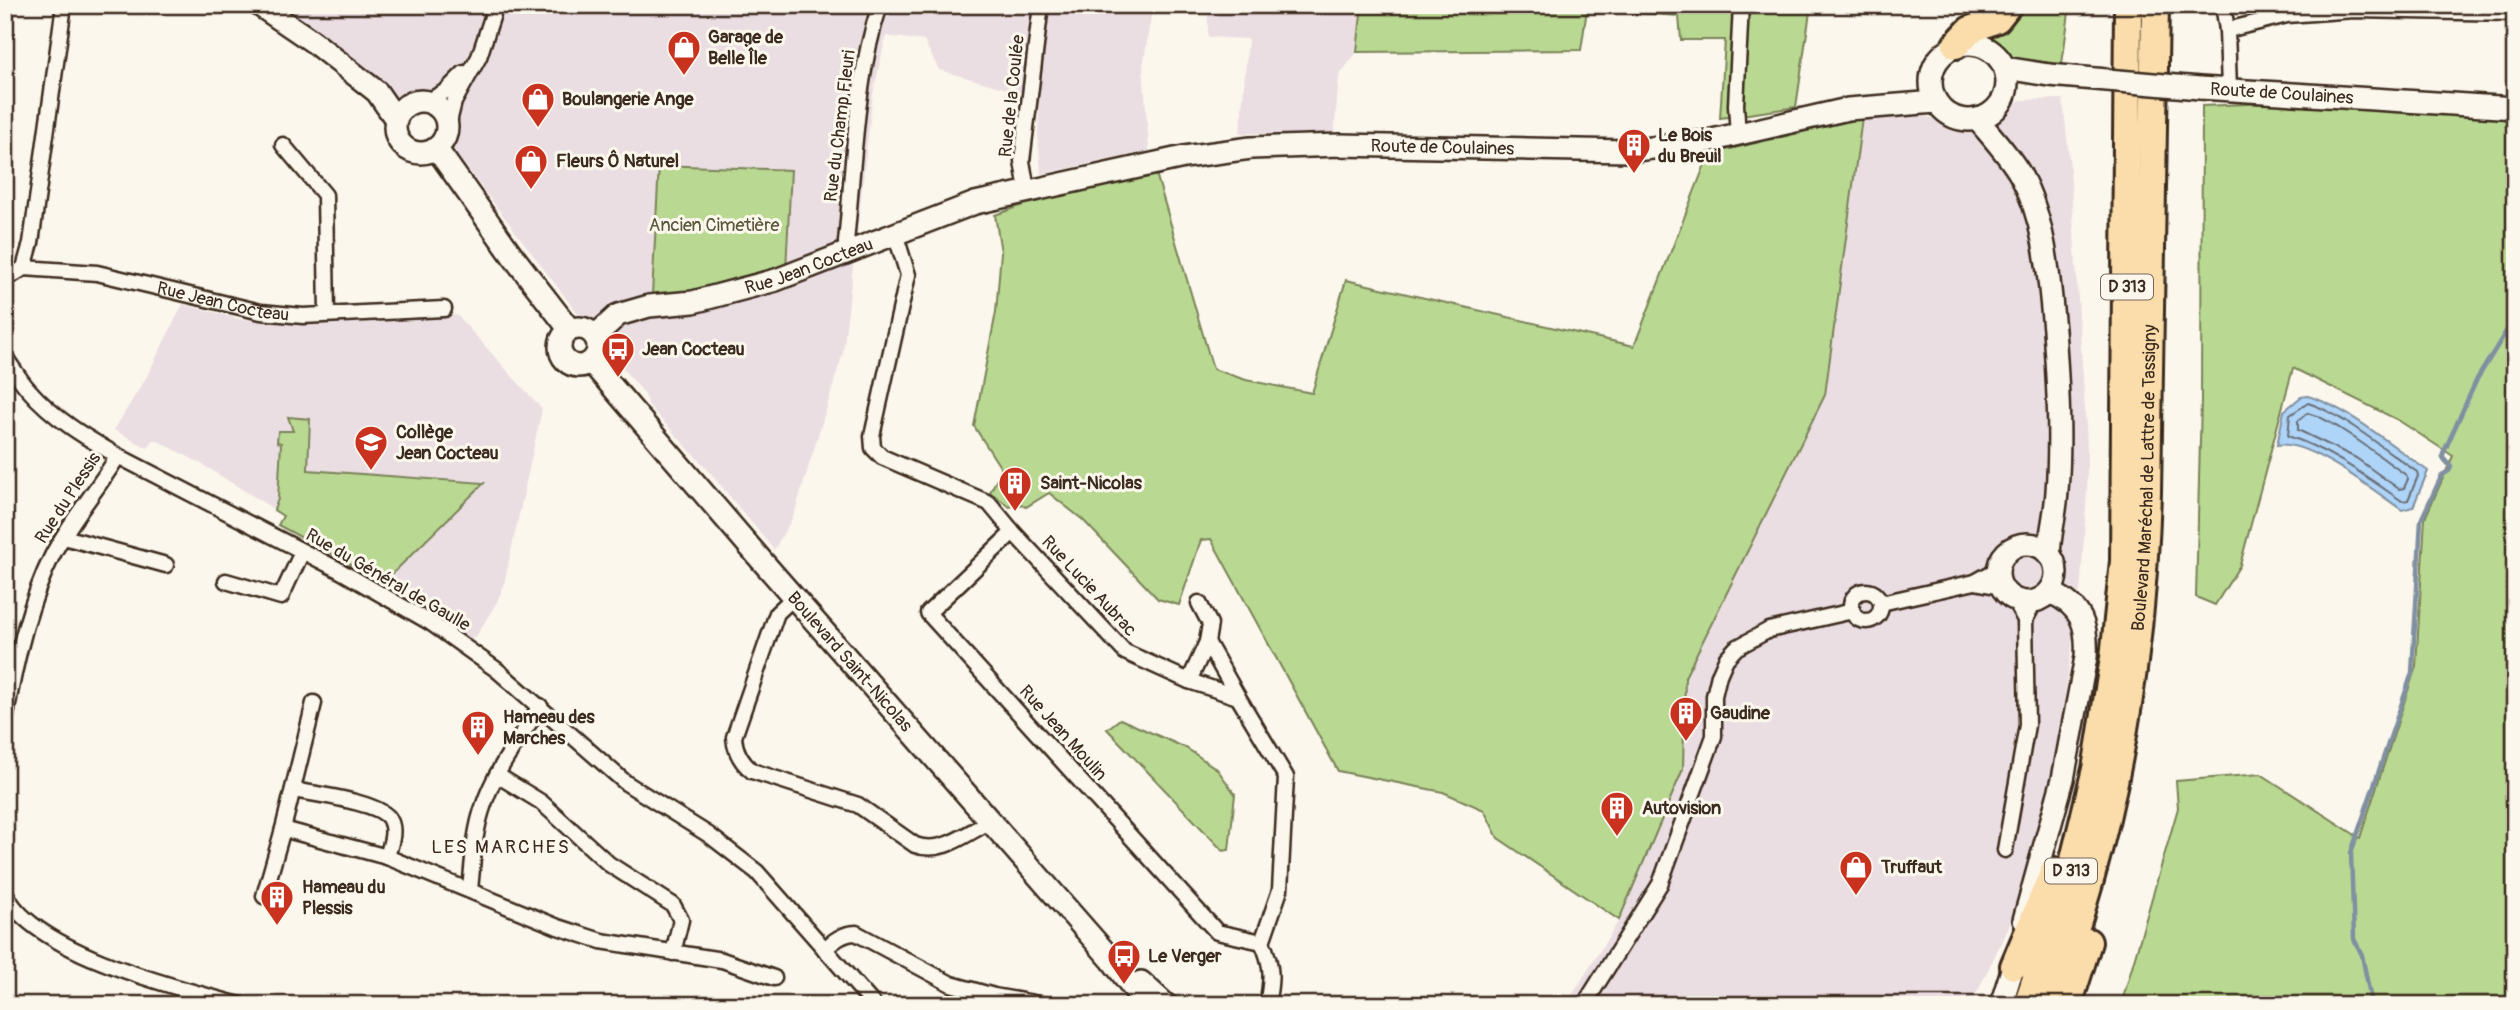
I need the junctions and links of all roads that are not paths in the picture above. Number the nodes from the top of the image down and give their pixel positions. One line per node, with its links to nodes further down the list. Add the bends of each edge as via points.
1 (64, 5): 29 (street)
2 (259, 5): 18 (street, via 377,92)
3 (496, 5): 14 (street)
4 (880, 5): 28 (street, Rue du Champ Fleuri, via 863,76)
5 (1041, 5): 26 (street, Rue de la Coulée, via 1022,161)
6 (1741, 5): 22 (street)
7 (2008, 5): 13 (highway, via 1997,19 1970,30)
8 (2127, 5): 57 (highway, Boulevard Maréchal de Lattre de Tassigny / D 313, via 2124,561 2114,658)
9 (2154, 5): 57 (highway, Boulevard Maréchal de Lattre de Tassigny / D 313, via 2146,541 2136,659)
10 (2223, 5): 12 (street)
11 (2515, 13): 12 (street, via 2354,10 2287,15)
12 (2227, 30): 16 (street)
13 (1956, 45): 15 (street, via 1971,43 1997,55); 17 (street, via 1936,62)
14 (479, 57): 18 (street, via 446,91); 21 (street, via 454,102)
15 (2004, 87): 16 (street, Route de Coulaines, bridge, via 2049,75); 20 (street, Route de Coulaines, via 1989,115); 25 (street)
16 (2229, 89): 19 (street, Route de Coulaines)
17 (1933, 92): 20 (street, via 1945,112); 22 (street, Route de Coulaines)
18 (410, 108): 21 (street, via 442,110); 24 (street, via 394,128 402,146 420,153)
19 (2515, 108)
20 (1977, 120): 25 (street)
21 (448, 126): 24 (street)
22 (1738, 135): 26 (street, Route de Coulaines, via 1628,151 1340,145 1251,148 1184,157)
23 (283, 145): 32 (street, via 325,195)
24 (436, 148): 33 (street)
25 (2004, 150): 38 (street, via 2029,196 2047,261 2058,384 2057,493)
26 (1027, 190): 27 (street, Rue Jean Cocteau, via 975,202)
27 (895, 233): 28 (street, Rue Jean Cocteau); 39 (street, Rue Lucie Aubrac, via 908,275 873,448 882,457 989,503)
28 (848, 252): 34 (street, Rue Jean Cocteau, via 776,280 693,302 649,306 618,315)
29 (24, 268): 30 (street, Rue Jean Cocteau); 32 (street, Rue Jean Cocteau, via 97,273 261,312)
30 (5, 277)
31 (444, 309): 32 (street, Rue Jean Cocteau)
32 (327, 314)
33 (569, 330): 34 (street, via 583,328); 36 (street, via 561,342 561,354 576,366)
34 (595, 336): 36 (street, via 598,352)
35 (5, 357): 37 (street, Rue du Général de Gaulle, via 28,389 60,419)
36 (591, 362): 47 (street, Boulevard Saint-Nicolas)
37 (118, 456): 40 (street, Rue du Plessis); 42 (street, Rue du Général de Gaulle)
38 (2051, 528): 41 (street); 43 (street)
39 (1013, 533): 52 (street, Rue Lucie Aubrac, via 1125,652); 67 (street, Rue Jean Moulin, via 928,613 1217,932)
40 (64, 537): 44 (street); 56 (street, Rue du Plessis, via 39,586)
41 (2029, 544): 43 (street); 46 (street, via 2003,555)
42 (302, 552): 45 (street, via 281,597); 55 (street, Rue du Général de Gaulle, via 431,624)
43 (2049, 555): 46 (street, via 2056,573 2053,587)
44 (166, 565)
45 (226, 581)
46 (2020, 595): 49 (street, via 1975,582); 62 (street, via 2027,725); 71 (street, via 2052,593 2075,607 2087,640 2063,779)
47 (794, 597): 60 (street, Boulevard Saint-Nicolas); 60 (street, via 778,613 734,737 743,764 752,771 858,805 925,849 961,838)
48 (1199, 603): 51 (street, via 1210,624)
49 (1881, 603): 50 (street, via 1877,616 1868,621); 50 (street, via 1876,595 1863,592 1852,601)
50 (1853, 611): 79 (street, via 1769,630 1736,648 1726,659 1714,696 1714,736 1660,884)
51 (1207, 642): 52 (street); 53 (street)
52 (1189, 681): 53 (street, Rue Lucie Aubrac)
53 (1238, 697): 67 (street, via 1286,777 1280,890)
54 (314, 703): 59 (street)
55 (540, 705): 58 (street); 68 (street, Rue du Général de Gaulle, via 626,783 709,835 757,872)
56 (5, 722)
57 (2113, 736): 71 (highway); 81 (highway, D 313); 82 (highway, D 313, via 2103,829); 83 (highway, via 2132,754 2093,926)
58 (497, 775): 64 (street, via 483,805); 69 (street, via 541,802 609,864 673,905 681,920)
59 (293, 790): 61 (street); 63 (street, via 383,812 393,831)
60 (989, 822): 70 (street, Boulevard Saint-Nicolas)
61 (283, 829): 63 (street); 66 (street)
62 (2005, 850)
63 (387, 857): 64 (street)
64 (470, 890): 69 (street, via 590,937)
65 (5, 892): 73 (street, via 30,923 74,948 132,974)
66 (264, 897)
67 (1262, 942): 78 (street, via 1270,961)
68 (825, 950): 74 (street, Rue du Général de Gaulle); 75 (street, via 848,933 856,933 951,984)
69 (673, 953): 72 (street, via 722,960)
70 (1111, 959): 76 (street, Boulevard Saint-Nicolas); 77 (street, Boulevard Saint-Nicolas)
71 (2014, 966): 80 (street)
72 (774, 978)
73 (240, 1005)
74 (874, 1005)
75 (1045, 1005)
76 (1148, 1005)
77 (1166, 1005)
78 (1267, 1005)
79 (1584, 1005)
80 (2001, 1005)
81 (2027, 1005)
82 (2048, 1005)
83 (2068, 1005)

